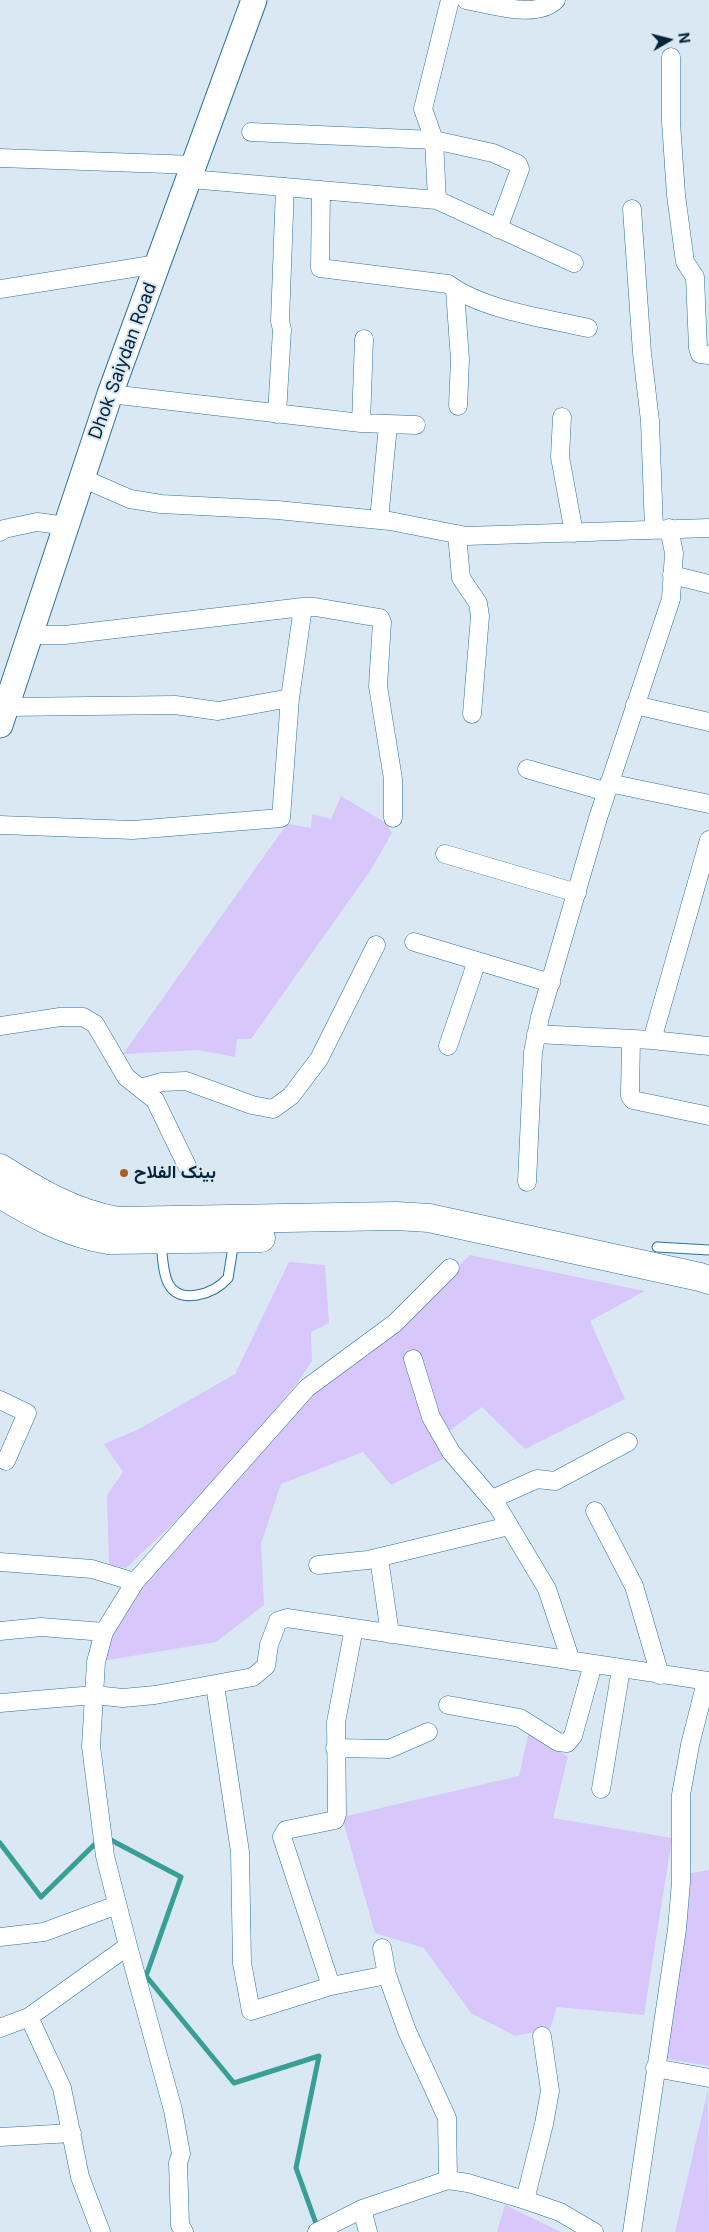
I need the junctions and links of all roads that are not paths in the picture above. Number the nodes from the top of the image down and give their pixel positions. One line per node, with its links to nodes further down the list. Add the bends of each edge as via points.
1 (254, 0): 9 (main road, Dhok Saiydan Road)
2 (450, 0): 7 (street, via 424,109)
3 (466, 0): 4 (street, via 530,11 552,5)
4 (556, 0)
5 (671, 57): 21 (street, via 676,195 685,262 695,276 698,348 700,354)
6 (251, 132): 7 (street)
7 (434, 140): 12 (street); 14 (street, via 493,153 518,164 520,169)
8 (0, 158): 9 (street)
9 (192, 172): 10 (street); 16 (main road, Dhok Saiydan Road)
10 (285, 187): 11 (street); 24 (street, via 282,330)
11 (321, 190): 12 (street); 18 (street, via 320,268 448,284)
12 (437, 200): 14 (street)
13 (632, 209): 33 (street, via 642,353)
14 (498, 229): 15 (street)
15 (574, 263)
16 (158, 264): 17 (street); 22 (main road, Dhok Saiydan Road)
17 (0, 289)
18 (455, 290): 19 (street, via 486,303); 23 (street, via 460,360)
19 (588, 328)
20 (364, 339): 26 (street)
21 (709, 356)
22 (110, 394): 24 (street); 29 (main road, Dhok Saiydan Road)
23 (458, 406)
24 (276, 414): 26 (street)
25 (562, 417): 35 (street, via 560,457)
26 (361, 423): 27 (street)
27 (388, 425): 28 (street); 30 (street)
28 (416, 426)
29 (82, 478): 30 (street, via 130,499 161,504 277,510); 32 (main road, Dhok Saiydan Road)
30 (379, 520): 36 (street)
31 (1, 525): 32 (street, via 37,522)
32 (67, 526): 40 (main road, Dhok Saiydan Road)
33 (662, 528): 34 (street); 35 (street); 37 (street, via 674,553)
34 (709, 528)
35 (574, 533): 36 (street)
36 (457, 534): 43 (street, via 461,578 478,603 480,616)
37 (672, 575): 38 (street); 42 (street, via 671,599)
38 (709, 584)
39 (303, 607): 40 (street, via 65,635); 41 (street); 49 (street, via 380,618 382,622 378,686 392,778)
40 (29, 635): 44 (main road, Dhok Saiydan Road)
41 (290, 698): 44 (street, via 218,711 175,705); 50 (street, via 281,818 133,830)
42 (635, 706): 45 (street); 47 (street)
43 (472, 714)
44 (3, 716)
45 (709, 722)
46 (527, 769): 47 (street)
47 (608, 788): 48 (street); 53 (street)
48 (709, 804)
49 (393, 818)
50 (0, 826)
51 (709, 840): 61 (street)
52 (445, 854): 53 (street)
53 (577, 893): 57 (street)
54 (414, 942): 56 (street)
55 (376, 944): 64 (street, via 319,1059 291,1096 273,1109 252,1105 186,1081 162,1082)
56 (477, 961): 57 (street); 62 (street)
57 (550, 984): 59 (street)
58 (0, 1026): 64 (street, via 82,1017 95,1024 126,1077)
59 (536, 1034): 60 (street); 68 (street)
60 (631, 1039): 61 (street); 65 (street, via 630,1096 633,1100)
61 (652, 1040): 63 (street)
62 (448, 1046)
63 (709, 1046)
64 (140, 1088): 67 (street, via 155,1100)
65 (709, 1116)
66 (0, 1168): 70 (main road, via 46,1196 94,1217)
67 (188, 1168)
68 (527, 1182)
69 (0, 1194): 71 (main road, via 63,1229 84,1236 118,1241)
70 (221, 1232): 71 (main road); 71 (lane, via 228,1278 213,1291 192,1296 182,1296 168,1285); 75 (main road, via 396,1216 429,1218); 76 (main road, via 437,1236 697,1291)
71 (161, 1240)
72 (657, 1247): 73 (lane)
73 (709, 1250)
74 (450, 1268): 87 (street, via 395,1323 307,1388)
75 (709, 1280)
76 (709, 1290)
77 (413, 1359): 81 (street, via 431,1418 451,1452)
78 (0, 1400): 80 (street, via 27,1413)
79 (628, 1442): 81 (street, via 555,1481 537,1479)
80 (6, 1461)
81 (494, 1502): 83 (street)
82 (595, 1511): 95 (street, via 634,1586)
83 (509, 1526): 84 (street); 92 (street, via 547,1589)
84 (379, 1558): 86 (street); 91 (street)
85 (0, 1562): 87 (street, via 92,1569)
86 (318, 1565)
87 (135, 1582): 90 (street)
88 (354, 1628): 91 (street); 97 (street, via 287,1618 278,1621 266,1666 253,1678); 102 (street, via 336,1722)
89 (0, 1631): 90 (street, via 41,1628)
90 (104, 1632): 98 (street, via 96,1662)
91 (390, 1634): 92 (street)
92 (571, 1661): 93 (street)
93 (593, 1664): 94 (street); 100 (street, via 573,1736 567,1743 558,1742 520,1718)
94 (621, 1669): 95 (street); 103 (street)
95 (660, 1675): 96 (street)
96 (707, 1681): 113 (street, via 681,1795 681,1882 677,1929)
97 (215, 1685): 98 (street, via 124,1698); 109 (street, via 240,1852 242,1963 251,2011)
98 (94, 1695): 99 (street); 104 (street, via 91,1746 105,1856)
99 (0, 1703)
100 (448, 1705)
101 (428, 1732): 102 (street, via 389,1749)
102 (335, 1748): 109 (street, via 337,1814 334,1820 286,1830 282,1837)
103 (601, 1788)
104 (117, 1905): 105 (street, via 44,1932); 106 (street)
105 (0, 1937)
106 (128, 1946): 110 (street); 121 (street, via 174,2110 181,2154 178,2163 180,2225)
107 (382, 1948): 108 (street)
108 (387, 1975): 109 (street); 117 (street, via 406,2030 447,2118)
109 (331, 1986)
110 (29, 2017): 111 (street); 115 (street, via 62,2088)
111 (0, 2028)
112 (542, 2036): 118 (street, via 550,2091)
113 (655, 2068): 114 (street); 125 (street)
114 (709, 2078)
115 (72, 2133): 116 (street); 120 (street, via 80,2177)
116 (0, 2138)
117 (448, 2180): 118 (street); 119 (street)
118 (525, 2200): 124 (street, via 560,2212)
119 (362, 2210): 122 (street); 123 (street)
120 (100, 2232)
121 (184, 2232)
122 (317, 2232)
123 (368, 2232)
124 (594, 2232)
125 (632, 2232)

